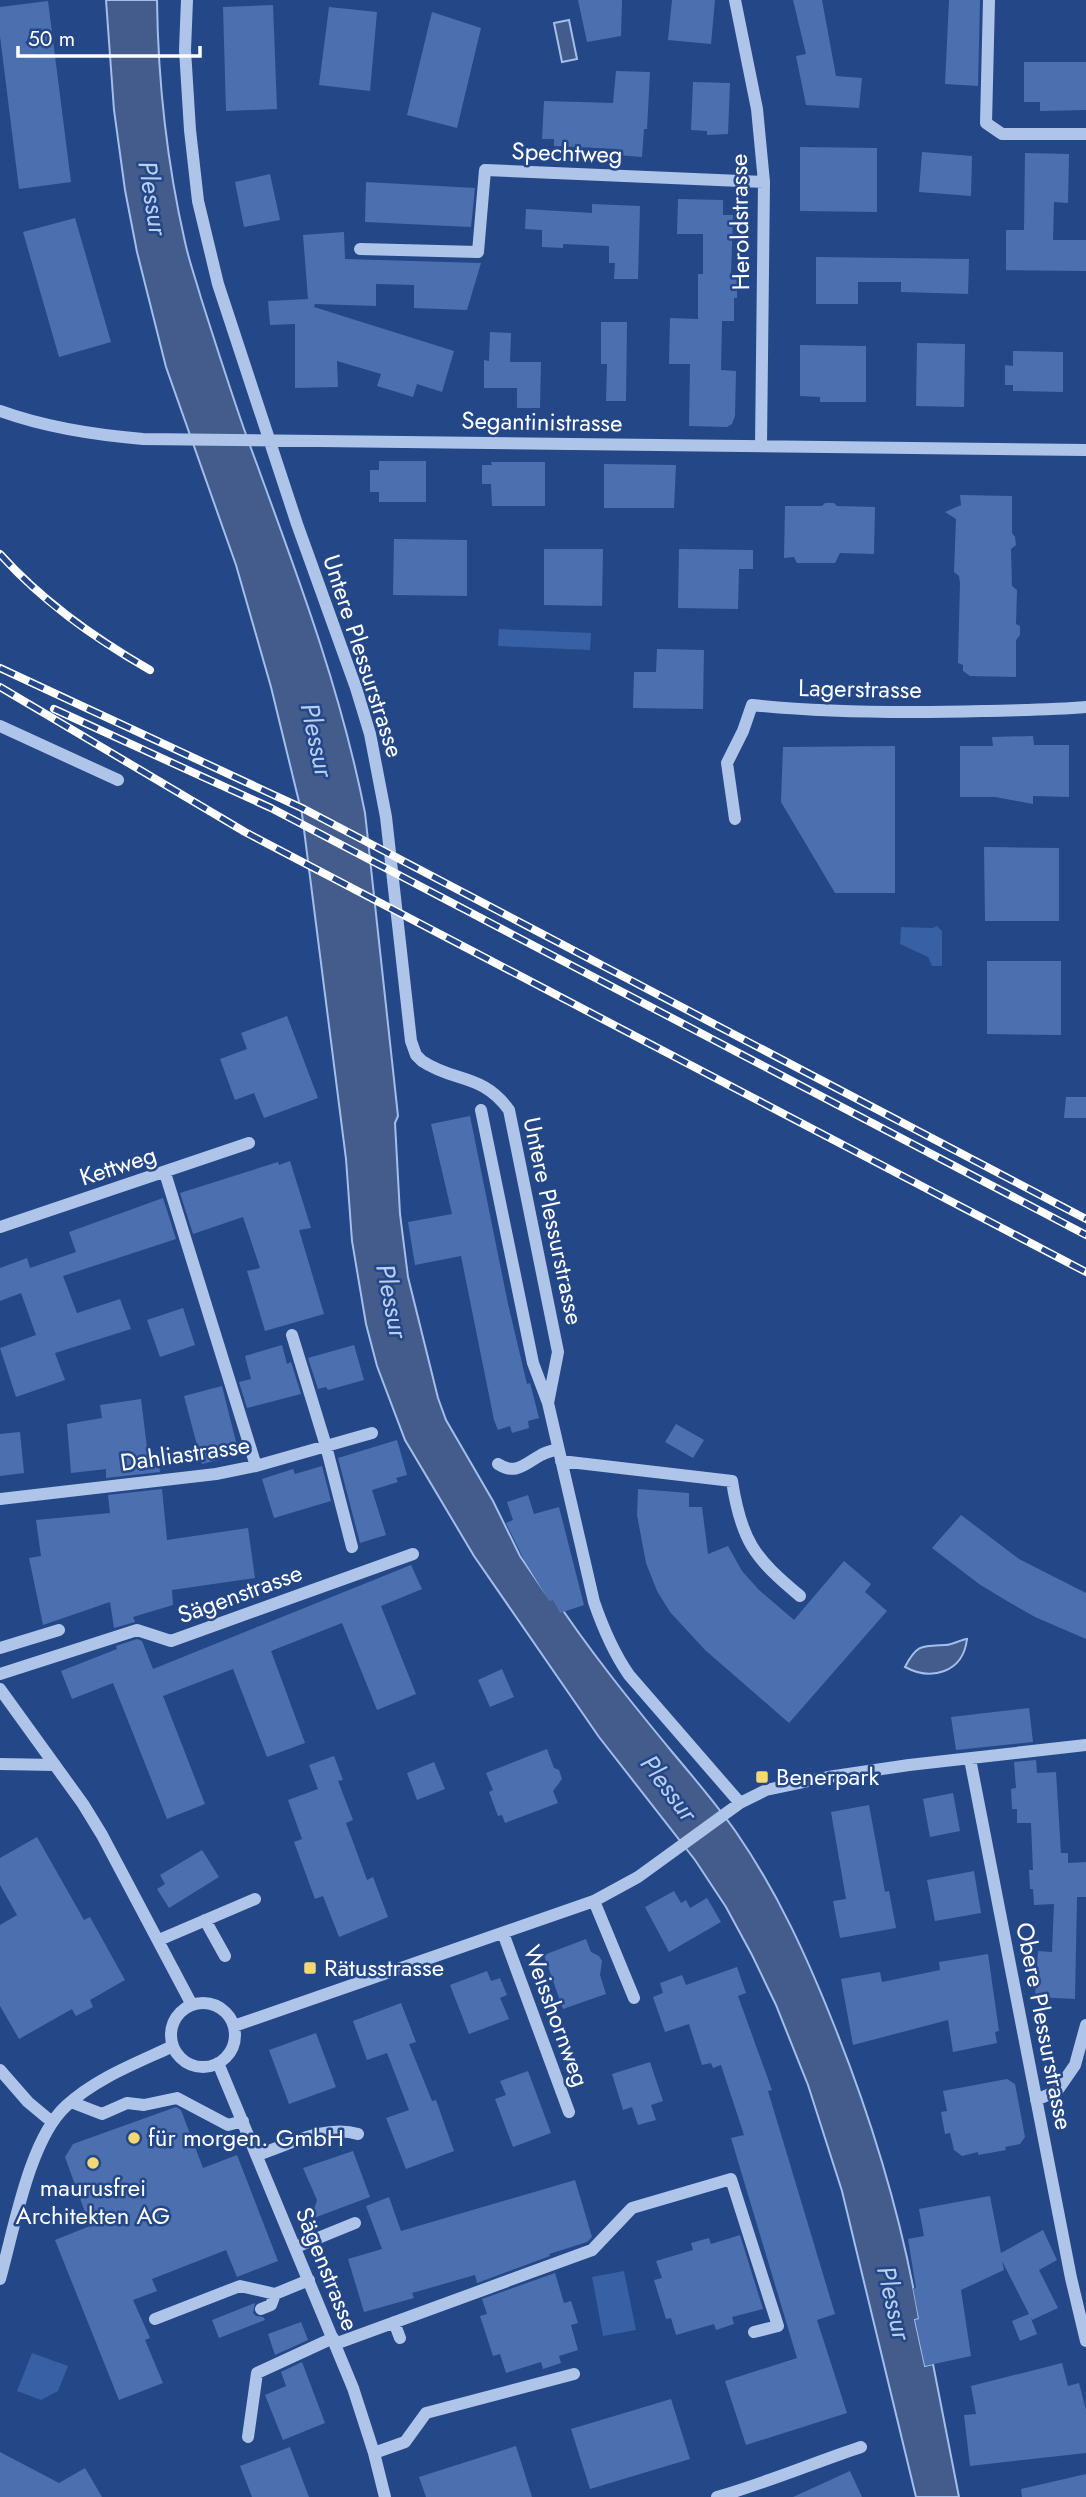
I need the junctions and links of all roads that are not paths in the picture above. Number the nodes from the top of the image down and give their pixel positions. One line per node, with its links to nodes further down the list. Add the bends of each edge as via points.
1 (187, 0): 8 (street, Untere Plessurstrasse, via 186,63 198,201 218,284)
2 (735, 0): 5 (street, Heroldstrasse, via 757,109)
3 (989, 0): 4 (street, via 986,122 1002,134)
4 (1086, 134)
5 (764, 182): 6 (street, Spechtweg, via 485,170 478,252); 9 (street, Heroldstrasse)
6 (360, 249)
7 (0, 411): 8 (street, Segantinistrasse, via 72,432)
8 (270, 441): 9 (street, Segantinistrasse); 20 (street, Untere Plessurstrasse, via 356,688 379,775 413,1049 429,1065 493,1092 513,1122 558,1352)
9 (761, 446): 10 (street, Segantinistrasse)
10 (1086, 450)
11 (1086, 707): 14 (street, Lagerstrasse, via 940,712 808,711 752,705 727,763)
12 (0, 726): 13 (street)
13 (118, 780)
14 (735, 818)
15 (481, 1110): 20 (street, Untere Plessurstrasse, via 533,1363)
16 (249, 1143): 17 (street, Kettweg)
17 (165, 1173): 18 (street, Kettweg); 25 (street)
18 (0, 1227)
19 (292, 1335): 22 (street)
20 (548, 1403): 23 (street, Untere Plessurstrasse)
21 (372, 1433): 22 (street, Dahliastrasse)
22 (326, 1446): 25 (street, Dahliastrasse); 27 (street)
23 (559, 1455): 24 (street, via 542,1454 518,1469); 29 (street, via 732,1481 747,1542 769,1570); 38 (street, Untere Plessurstrasse, via 594,1602 618,1660)
24 (498, 1464)
25 (256, 1466): 26 (street, Dahliastrasse)
26 (0, 1499)
27 (352, 1547)
28 (413, 1554): 32 (street, Sägenstrasse, via 171,1641 137,1630)
29 (800, 1596)
30 (59, 1630): 31 (street)
31 (0, 1648)
32 (0, 1674)
33 (0, 1689): 37 (street)
34 (1086, 1745): 35 (street)
35 (971, 1759): 38 (street, via 766,1790); 52 (street, Obere Plessurstrasse)
36 (0, 1764): 37 (street)
37 (55, 1765): 43 (street, via 102,1835)
38 (735, 1807): 40 (street, via 638,1877)
39 (255, 1899): 41 (street)
40 (594, 1901): 42 (street); 45 (street)
41 (205, 1920): 43 (street); 44 (street)
42 (503, 1933): 48 (street); 54 (street, Weisshornweg)
43 (159, 1940): 46 (street)
44 (225, 1956)
45 (634, 1998)
46 (192, 2005): 48 (street, via 209,2004 225,2011); 49 (street, via 174,2022)
47 (1086, 2025): 52 (street, via 1075,2065 1057,2091)
48 (234, 2026): 50 (street, via 232,2047)
49 (173, 2046): 50 (street, via 192,2064); 53 (street, via 99,2082)
50 (218, 2063): 55 (street, Sägenstrasse)
51 (0, 2070): 56 (street)
52 (1037, 2100): 69 (street, Obere Plessurstrasse)
53 (71, 2102): 55 (street, via 102,2113 127,2103 144,2105 177,2098 228,2125); 56 (street)
54 (569, 2112)
55 (243, 2121): 58 (street, Sägenstrasse)
56 (52, 2122): 61 (street, via 36,2151)
57 (359, 2134): 58 (street, via 331,2131)
58 (257, 2155): 60 (street, Sägenstrasse)
59 (355, 2223): 60 (street)
60 (296, 2247): 62 (street, Sägenstrasse)
61 (0, 2279)
62 (309, 2280): 63 (street); 70 (street, Sägenstrasse)
63 (275, 2294): 64 (street, via 271,2305); 65 (street, via 240,2286)
64 (261, 2309)
65 (155, 2319)
66 (394, 2322): 67 (street, via 592,2250 632,2208 731,2179 778,2326); 68 (street); 70 (street)
67 (754, 2332)
68 (400, 2338)
69 (1086, 2340)
70 (334, 2341): 72 (street, via 257,2373); 74 (street, Sägenstrasse)
71 (574, 2374): 74 (street, via 425,2409 405,2442)
72 (248, 2437)
73 (861, 2447): 76 (street)
74 (374, 2453): 75 (street, Sägenstrasse)
75 (384, 2497)
76 (717, 2497)

